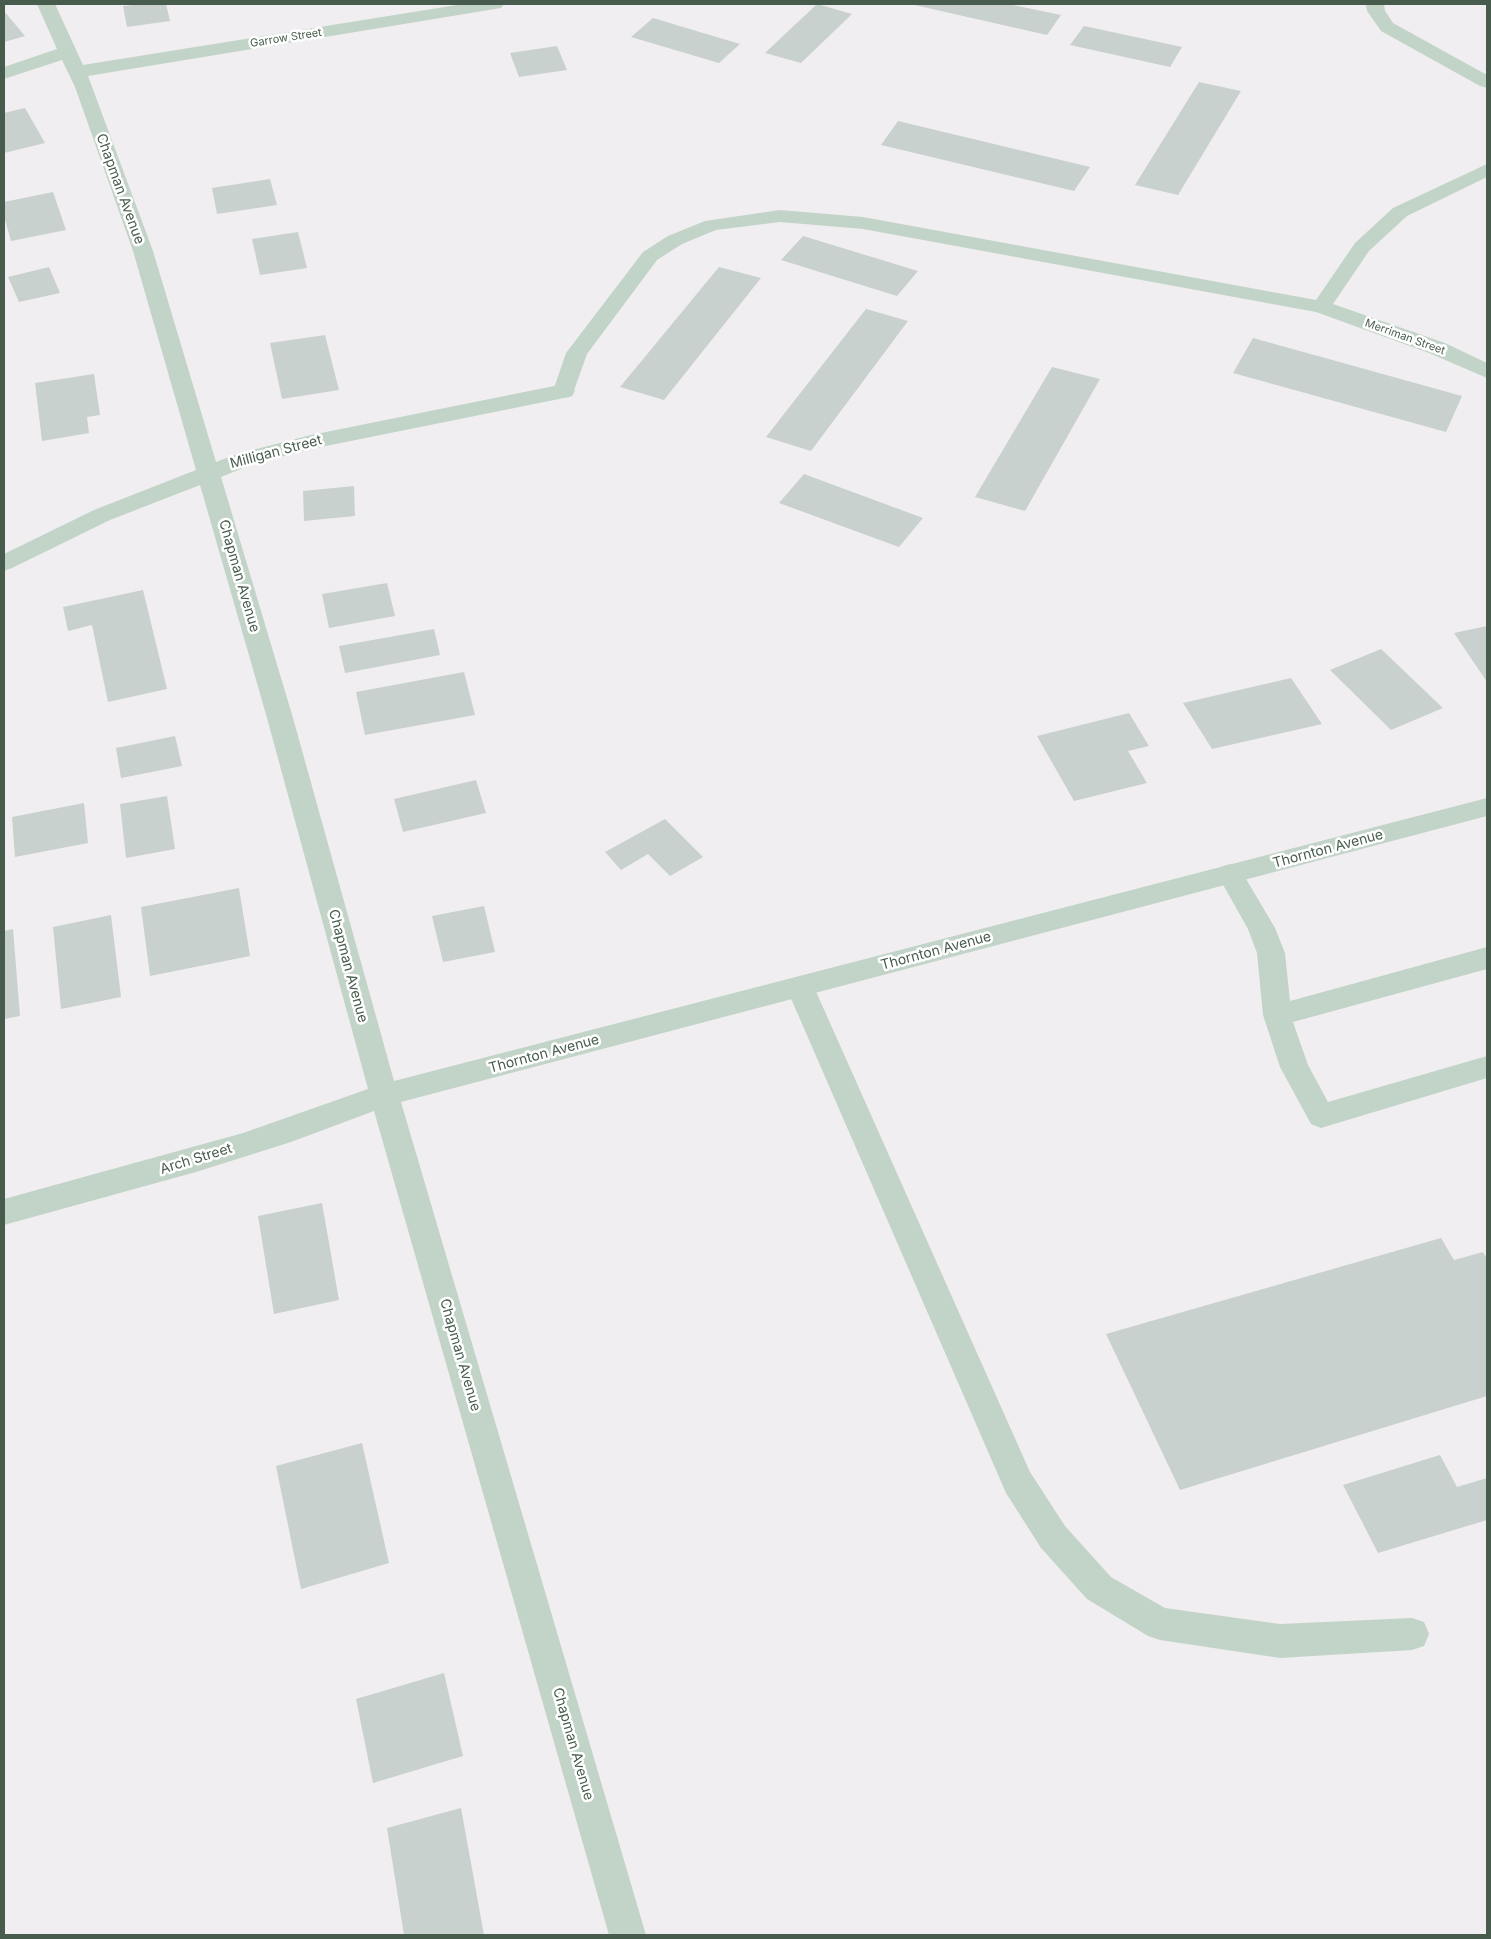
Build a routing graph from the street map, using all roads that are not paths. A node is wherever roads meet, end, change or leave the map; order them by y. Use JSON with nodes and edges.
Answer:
{"nodes":[{"id":1,"x":46,"y":4,"type":"edge"},
{"id":2,"x":495,"y":4,"type":"edge"},
{"id":3,"x":1375,"y":4,"type":"edge"},
{"id":4,"x":72,"y":62,"type":"junction"},
{"id":5,"x":4,"y":73,"type":"edge"},
{"id":6,"x":1487,"y":82,"type":"edge"},
{"id":7,"x":1487,"y":170,"type":"edge"},
{"id":8,"x":1320,"y":307,"type":"junction"},
{"id":9,"x":1487,"y":371,"type":"edge"},
{"id":10,"x":564,"y":391,"type":"joint"},
{"id":11,"x":208,"y":472,"type":"junction"},
{"id":12,"x":4,"y":563,"type":"edge"},
{"id":13,"x":1487,"y":807,"type":"edge"},
{"id":14,"x":1230,"y":874,"type":"junction"},
{"id":15,"x":1487,"y":958,"type":"edge"},
{"id":16,"x":800,"y":987,"type":"junction"},
{"id":17,"x":1277,"y":1015,"type":"junction"},
{"id":18,"x":1487,"y":1068,"type":"edge"},
{"id":19,"x":384,"y":1095,"type":"junction"},
{"id":20,"x":4,"y":1212,"type":"edge"},
{"id":21,"x":1412,"y":1634,"type":"dead end"},
{"id":22,"x":628,"y":1935,"type":"edge"}],
"edges":[{"from":1,"to":4,"type":"street","name":"Chapman Avenue"},
{"from":2,"to":4,"type":"street","name":"Garrow Street"},
{"from":3,"to":6,"type":"street"},
{"from":4,"to":5,"type":"street","name":"Garrow Street"},
{"from":4,"to":11,"type":"street","name":"Chapman Avenue"},
{"from":7,"to":8,"type":"street"},
{"from":8,"to":9,"type":"street","name":"Merriman Street"},
{"from":8,"to":10,"type":"street","name":"Merriman Street"},
{"from":10,"to":11,"type":"street","name":"Milligan Street"},
{"from":11,"to":12,"type":"street","name":"Milligan Street"},
{"from":11,"to":19,"type":"street","name":"Chapman Avenue"},
{"from":13,"to":14,"type":"street","name":"Thornton Avenue"},
{"from":14,"to":16,"type":"street","name":"Thornton Avenue"},
{"from":14,"to":17,"type":"street"},
{"from":15,"to":17,"type":"street"},
{"from":16,"to":19,"type":"street","name":"Thornton Avenue"},
{"from":16,"to":21,"type":"street"},
{"from":17,"to":18,"type":"street"},
{"from":19,"to":20,"type":"street","name":"Arch Street"},
{"from":19,"to":22,"type":"street","name":"Chapman Avenue"}]}
